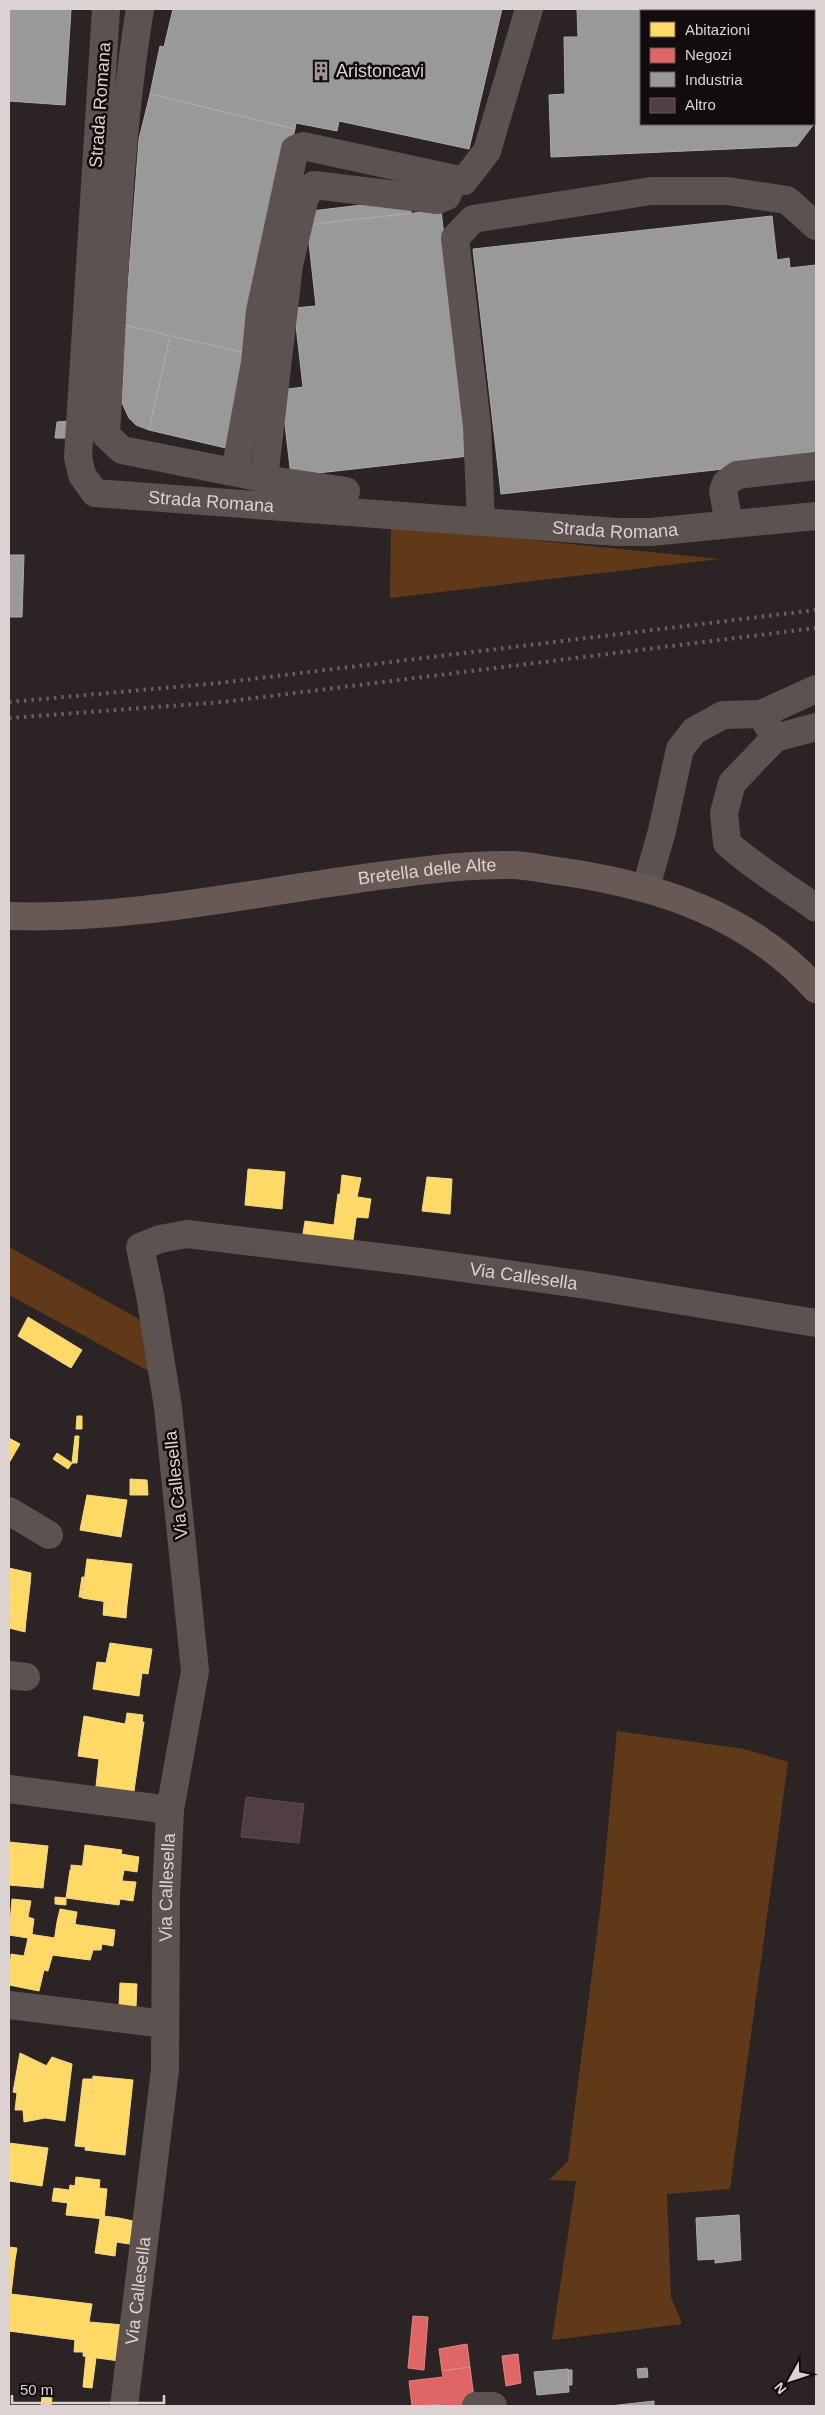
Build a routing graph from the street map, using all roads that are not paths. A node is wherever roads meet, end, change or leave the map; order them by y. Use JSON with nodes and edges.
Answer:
{"nodes":[{"id":1,"x":106,"y":9,"type":"edge"},
{"id":2,"x":140,"y":9,"type":"edge"},
{"id":3,"x":529,"y":9,"type":"edge"},
{"id":4,"x":458,"y":180,"type":"junction"},
{"id":5,"x":473,"y":219,"type":"junction"},
{"id":6,"x":816,"y":226,"type":"edge"},
{"id":7,"x":816,"y":466,"type":"edge"},
{"id":8,"x":235,"y":472,"type":"junction"},
{"id":9,"x":264,"y":478,"type":"junction"},
{"id":10,"x":346,"y":491,"type":"dead end"},
{"id":11,"x":816,"y":516,"type":"edge"},
{"id":12,"x":481,"y":522,"type":"junction"},
{"id":13,"x":729,"y":524,"type":"junction"},
{"id":14,"x":816,"y":689,"type":"edge"},
{"id":15,"x":761,"y":714,"type":"junction"},
{"id":16,"x":816,"y":727,"type":"edge"},
{"id":17,"x":775,"y":738,"type":"junction"},
{"id":18,"x":646,"y":887,"type":"junction"},
{"id":19,"x":816,"y":908,"type":"edge"},
{"id":20,"x":9,"y":916,"type":"edge"},
{"id":21,"x":816,"y":989,"type":"edge"},
{"id":22,"x":816,"y":1323,"type":"edge"},
{"id":23,"x":9,"y":1512,"type":"edge"},
{"id":24,"x":49,"y":1534,"type":"dead end"},
{"id":25,"x":9,"y":1789,"type":"edge"},
{"id":26,"x":170,"y":1810,"type":"junction"},
{"id":27,"x":9,"y":2005,"type":"edge"},
{"id":28,"x":164,"y":2024,"type":"junction"},
{"id":29,"x":124,"y":2406,"type":"edge"},
{"id":30,"x":476,"y":2406,"type":"edge"},
{"id":31,"x":493,"y":2406,"type":"edge"}],
"edges":[{"from":1,"to":12,"type":"street","name":"Strada Romana"},
{"from":2,"to":8,"type":"street"},
{"from":3,"to":4,"type":"street"},
{"from":4,"to":5,"type":"street"},
{"from":4,"to":8,"type":"street"},
{"from":4,"to":9,"type":"street"},
{"from":5,"to":6,"type":"street"},
{"from":5,"to":12,"type":"street"},
{"from":7,"to":13,"type":"street"},
{"from":8,"to":9,"type":"street"},
{"from":9,"to":10,"type":"street"},
{"from":11,"to":13,"type":"street","name":"Strada Romana"},
{"from":12,"to":13,"type":"street","name":"Strada Romana"},
{"from":14,"to":15,"type":"street"},
{"from":15,"to":17,"type":"street"},
{"from":15,"to":18,"type":"street"},
{"from":16,"to":17,"type":"street"},
{"from":17,"to":19,"type":"street"},
{"from":18,"to":20,"type":"main road","name":"Bretella delle Alte"},
{"from":18,"to":21,"type":"main road","name":"Bretella delle Alte"},
{"from":22,"to":26,"type":"street","name":"Via Callesella"},
{"from":23,"to":24,"type":"street"},
{"from":25,"to":26,"type":"street"},
{"from":26,"to":28,"type":"street","name":"Via Callesella"},
{"from":27,"to":28,"type":"street"},
{"from":28,"to":29,"type":"street","name":"Via Callesella"},
{"from":30,"to":31,"type":"street"}]}
